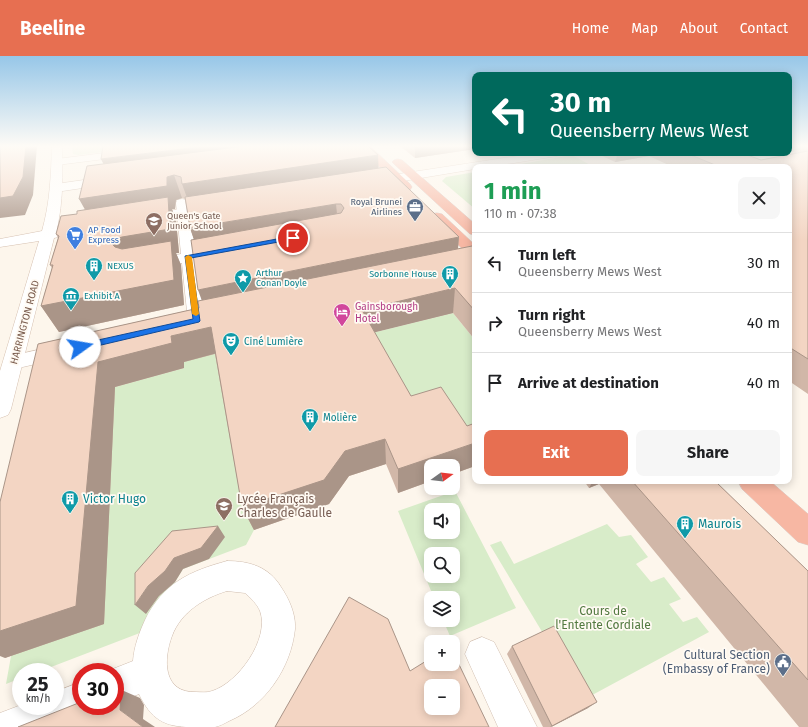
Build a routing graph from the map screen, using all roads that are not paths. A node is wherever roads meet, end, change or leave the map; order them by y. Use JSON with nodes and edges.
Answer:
{"nodes":[{"id":1,"x":56,"y":177,"type":"edge"},
{"id":2,"x":379,"y":177,"type":"edge"},
{"id":3,"x":404,"y":177,"type":"edge"},
{"id":4,"x":406,"y":177,"type":"edge"},
{"id":5,"x":121,"y":179,"type":"edge"},
{"id":6,"x":360,"y":180,"type":"edge"},
{"id":7,"x":56,"y":188,"type":"junction"},
{"id":8,"x":418,"y":199,"type":"edge"},
{"id":9,"x":225,"y":201,"type":"edge"},
{"id":10,"x":182,"y":207,"type":"junction"},
{"id":11,"x":137,"y":210,"type":"edge"},
{"id":12,"x":429,"y":210,"type":"edge"},
{"id":13,"x":129,"y":221,"type":"edge"},
{"id":14,"x":95,"y":222,"type":"edge"},
{"id":15,"x":472,"y":229,"type":"edge"},
{"id":16,"x":49,"y":230,"type":"junction"},
{"id":17,"x":0,"y":232,"type":"edge"},
{"id":18,"x":0,"y":243,"type":"edge"},
{"id":19,"x":233,"y":249,"type":"edge"},
{"id":20,"x":188,"y":257,"type":"junction"},
{"id":21,"x":471,"y":259,"type":"edge"},
{"id":22,"x":134,"y":267,"type":"edge"},
{"id":23,"x":197,"y":321,"type":"edge"},
{"id":24,"x":82,"y":347,"type":"edge"},
{"id":25,"x":14,"y":362,"type":"junction"},
{"id":26,"x":0,"y":409,"type":"edge"},
{"id":27,"x":754,"y":484,"type":"edge"},
{"id":28,"x":808,"y":532,"type":"edge"},
{"id":29,"x":482,"y":654,"type":"dead end"},
{"id":30,"x":150,"y":672,"type":"junction"},
{"id":31,"x":124,"y":682,"type":"edge"},
{"id":32,"x":72,"y":704,"type":"edge"},
{"id":33,"x":12,"y":727,"type":"edge"},
{"id":34,"x":518,"y":727,"type":"edge"}],
"edges":[{"from":1,"to":7,"type":"street","name":"HARRINGTON ROAD"},
{"from":2,"to":6,"type":"street"},
{"from":3,"to":8,"type":"highway"},
{"from":4,"to":15,"type":"highway"},
{"from":5,"to":7,"type":"street"},
{"from":7,"to":16,"type":"street","name":"HARRINGTON ROAD"},
{"from":9,"to":10,"type":"street"},
{"from":10,"to":11,"type":"street"},
{"from":10,"to":13,"type":"street"},
{"from":10,"to":20,"type":"street"},
{"from":12,"to":21,"type":"highway"},
{"from":14,"to":16,"type":"street"},
{"from":16,"to":17,"type":"street"},
{"from":16,"to":18,"type":"street"},
{"from":16,"to":25,"type":"street","name":"HARRINGTON ROAD"},
{"from":19,"to":20,"type":"street"},
{"from":20,"to":22,"type":"street"},
{"from":20,"to":23,"type":"street"},
{"from":24,"to":25,"type":"street"},
{"from":25,"to":26,"type":"street","name":"HARRINGTON ROAD"},
{"from":27,"to":28,"type":"highway"},
{"from":29,"to":34,"type":"street"},
{"from":30,"to":30,"type":"street"},
{"from":30,"to":31,"type":"street"},
{"from":32,"to":33,"type":"street"}]}
